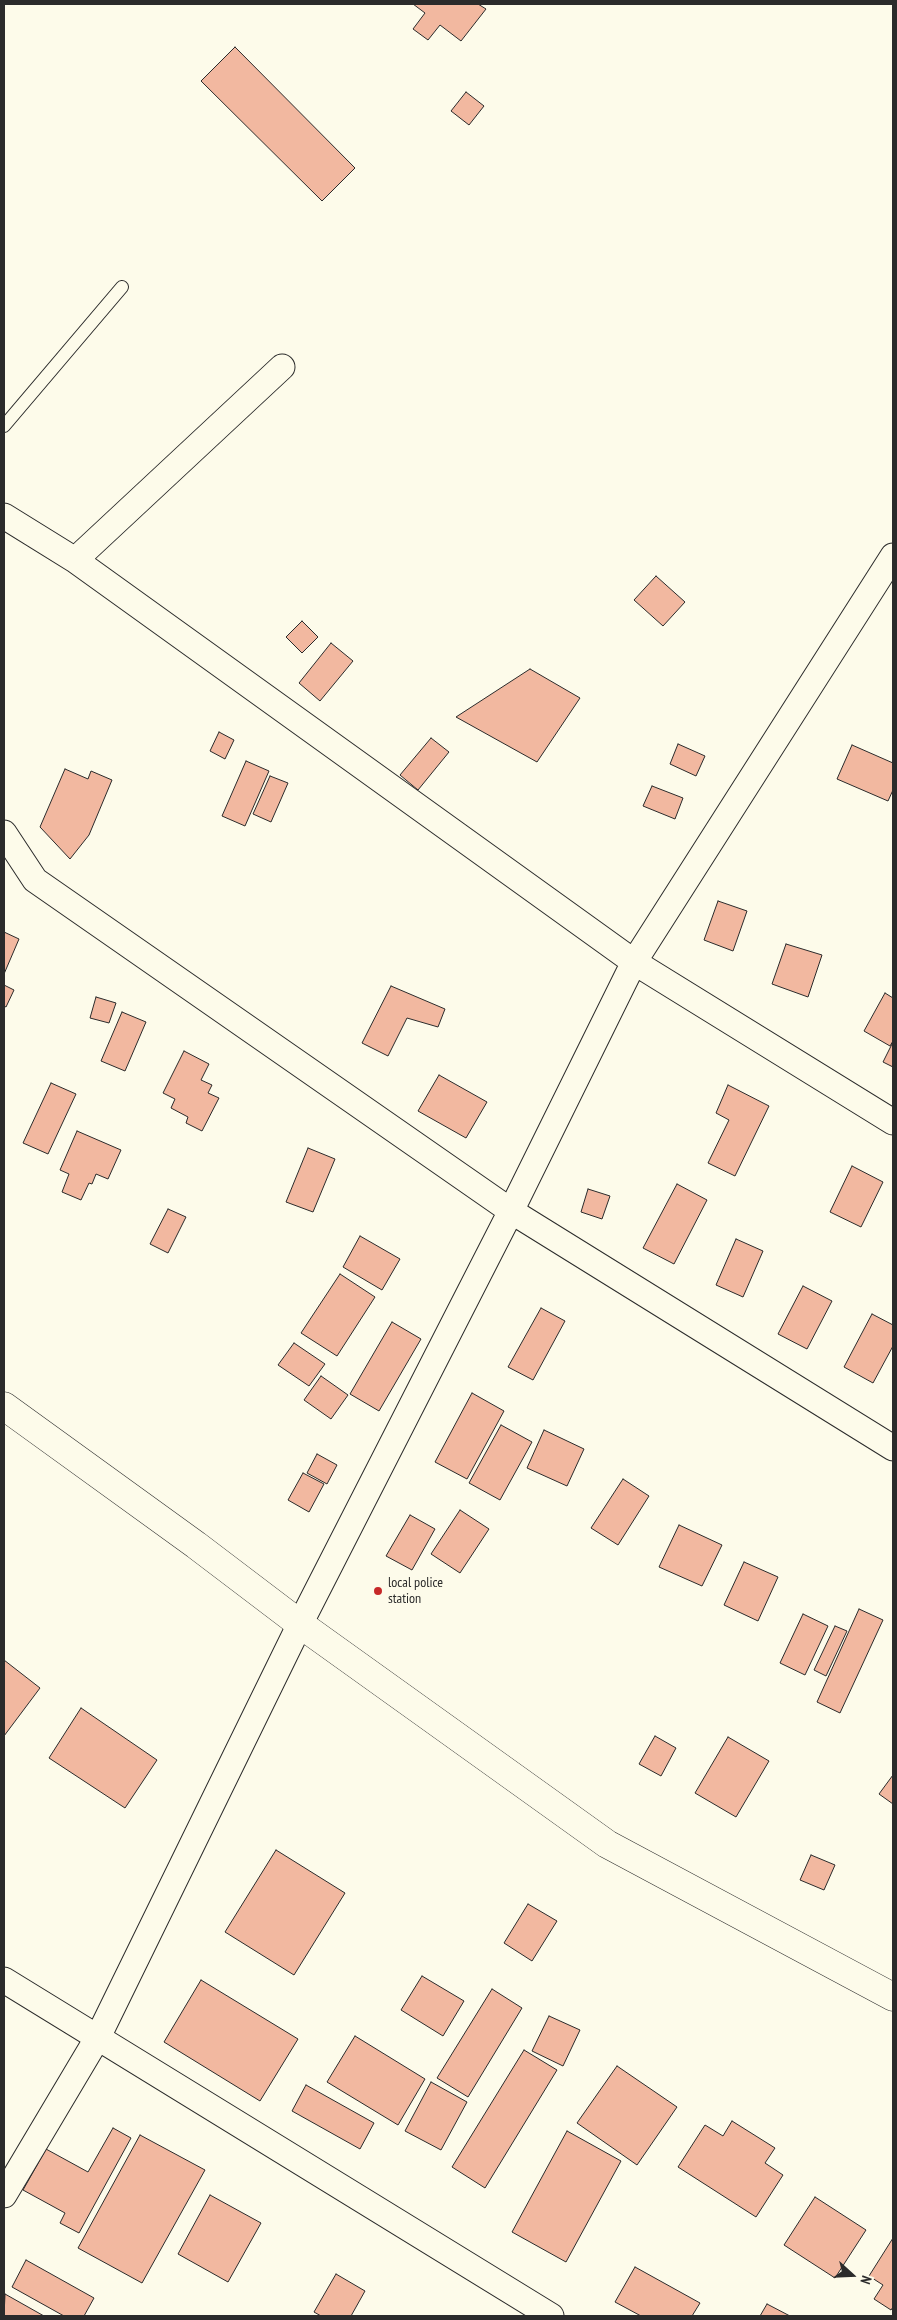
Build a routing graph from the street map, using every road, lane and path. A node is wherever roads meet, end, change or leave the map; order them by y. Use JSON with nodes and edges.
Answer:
{"nodes":[{"id":1,"x":122,"y":287,"type":"dead end"},
{"id":2,"x":282,"y":368,"type":"dead end"},
{"id":3,"x":4,"y":426,"type":"edge"},
{"id":4,"x":4,"y":516,"type":"edge"},
{"id":5,"x":893,"y":556,"type":"edge"},
{"id":6,"x":75,"y":560,"type":"junction"},
{"id":7,"x":4,"y":833,"type":"edge"},
{"id":8,"x":634,"y":962,"type":"junction"},
{"id":9,"x":893,"y":1122,"type":"edge"},
{"id":10,"x":511,"y":1212,"type":"junction"},
{"id":11,"x":4,"y":1406,"type":"edge"},
{"id":12,"x":893,"y":1448,"type":"edge"},
{"id":13,"x":300,"y":1624,"type":"junction"},
{"id":14,"x":4,"y":1980,"type":"edge"},
{"id":15,"x":893,"y":1997,"type":"edge"},
{"id":16,"x":98,"y":2037,"type":"junction"},
{"id":17,"x":4,"y":2195,"type":"edge"},
{"id":18,"x":551,"y":2316,"type":"edge"}],
"edges":[{"from":1,"to":3,"type":"lane"},
{"from":2,"to":6,"type":"street"},
{"from":4,"to":6,"type":"street"},
{"from":5,"to":8,"type":"street"},
{"from":6,"to":8,"type":"street"},
{"from":7,"to":10,"type":"street"},
{"from":8,"to":9,"type":"street"},
{"from":8,"to":10,"type":"street"},
{"from":10,"to":12,"type":"street"},
{"from":10,"to":13,"type":"street"},
{"from":11,"to":13,"type":"main road"},
{"from":13,"to":15,"type":"main road"},
{"from":13,"to":16,"type":"street"},
{"from":14,"to":16,"type":"street"},
{"from":16,"to":17,"type":"street"},
{"from":16,"to":18,"type":"street"}]}
